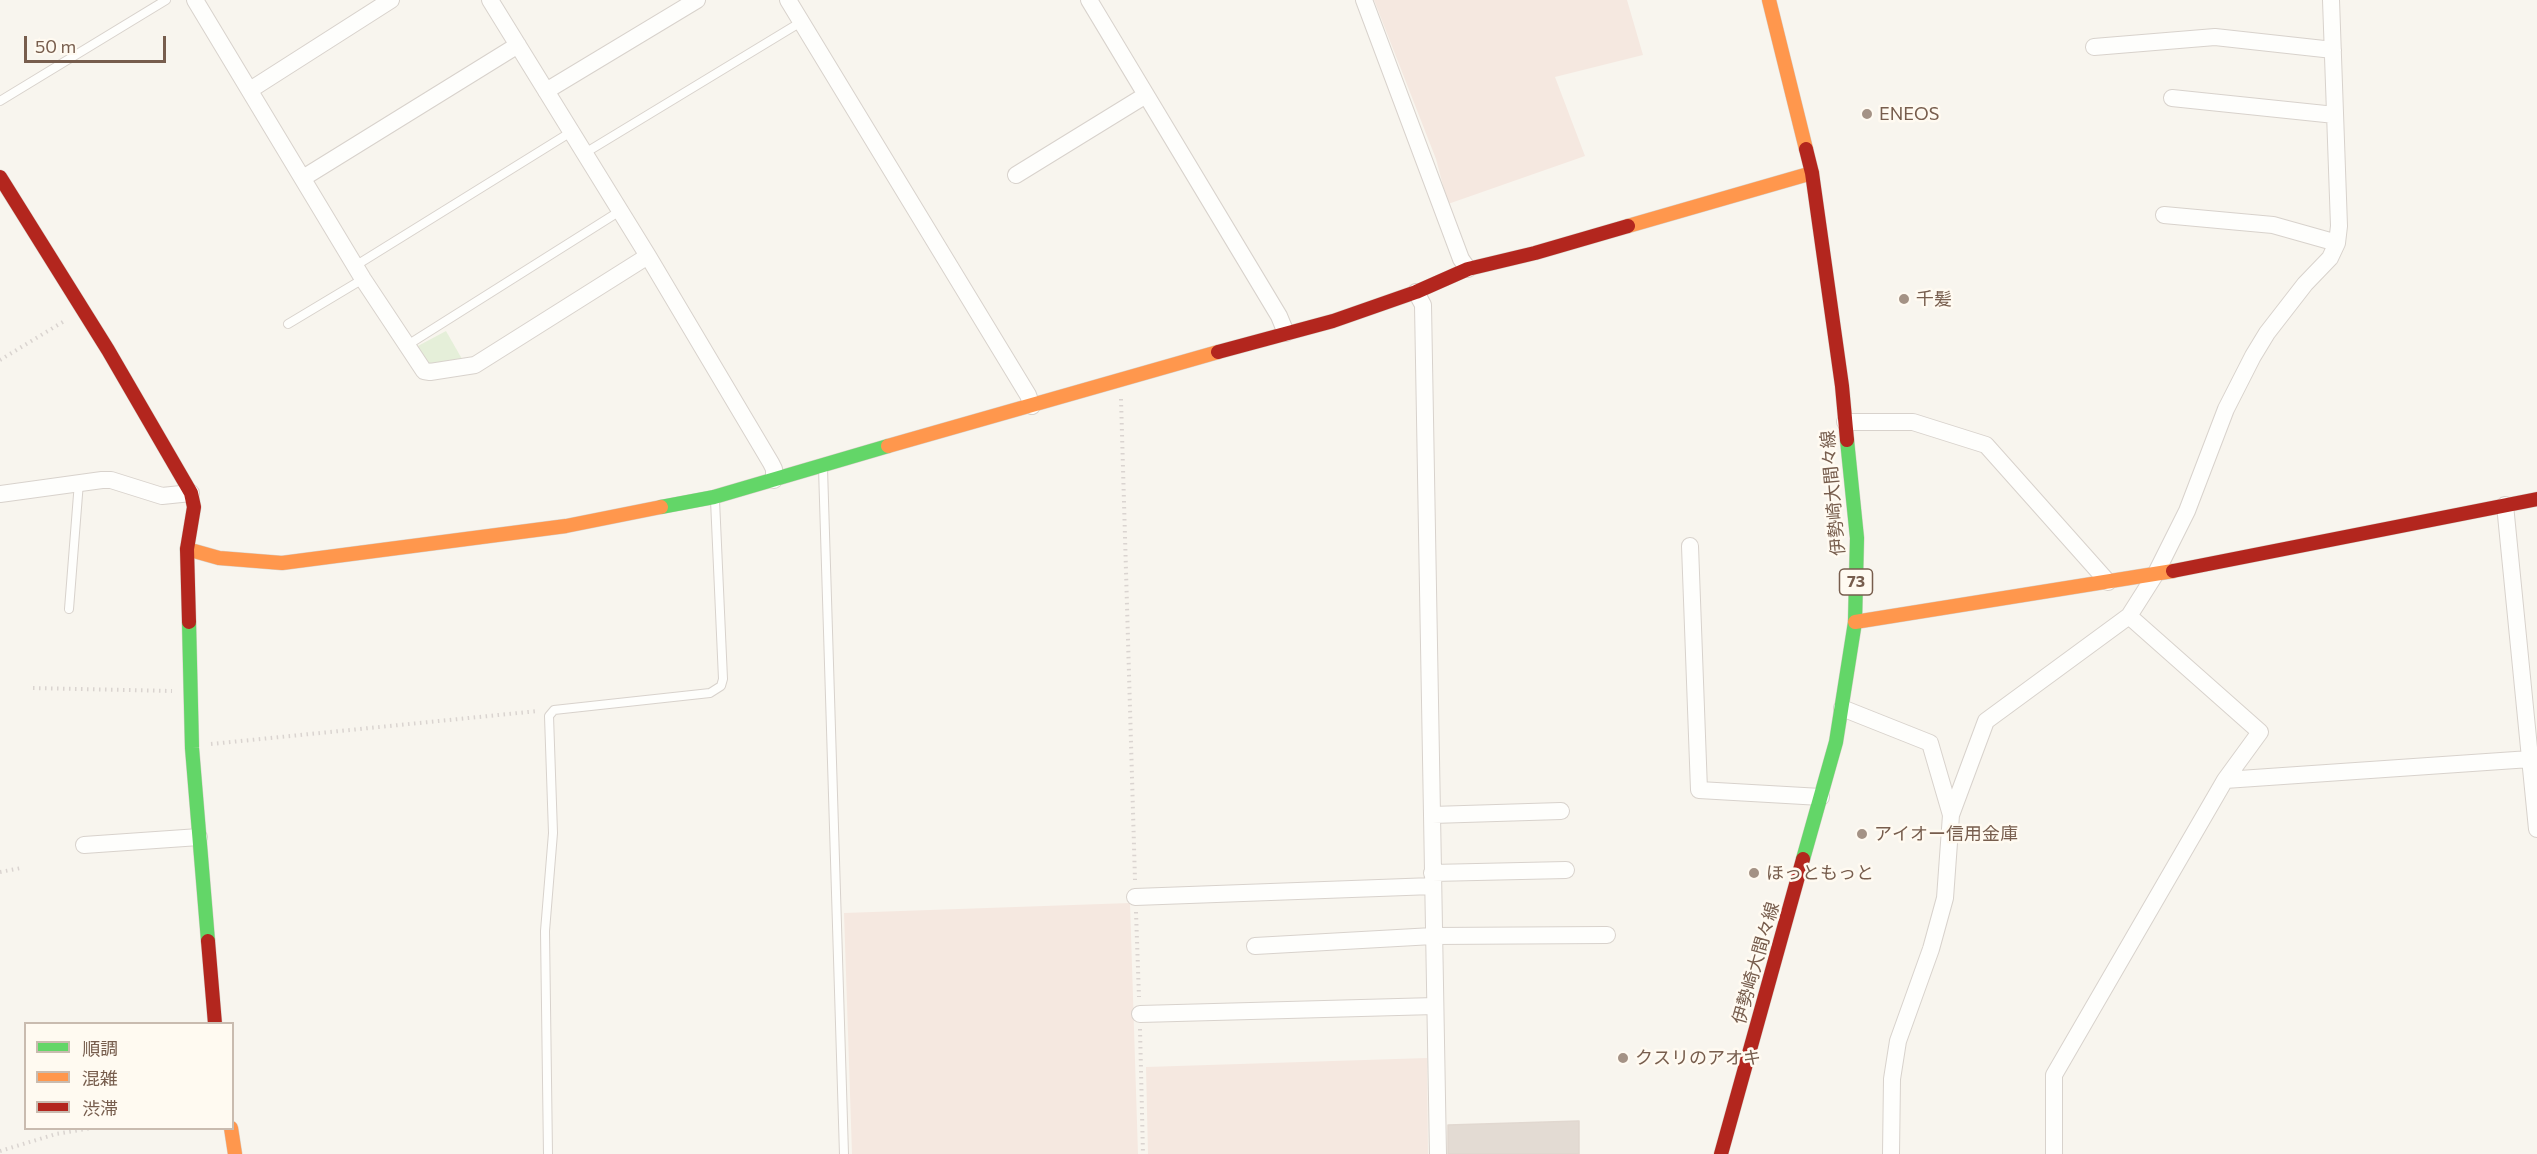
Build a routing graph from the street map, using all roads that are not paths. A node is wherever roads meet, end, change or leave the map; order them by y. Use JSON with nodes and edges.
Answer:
{"nodes":[{"id":1,"x":166,"y":0,"type":"edge"},
{"id":2,"x":195,"y":0,"type":"edge"},
{"id":3,"x":391,"y":0,"type":"edge"},
{"id":4,"x":490,"y":0,"type":"edge"},
{"id":5,"x":697,"y":0,"type":"edge"},
{"id":6,"x":788,"y":0,"type":"edge"},
{"id":7,"x":1089,"y":0,"type":"edge"},
{"id":8,"x":1364,"y":0,"type":"edge"},
{"id":9,"x":1769,"y":0,"type":"edge"},
{"id":10,"x":2331,"y":0,"type":"edge"},
{"id":11,"x":801,"y":22,"type":"junction"},
{"id":12,"x":518,"y":45,"type":"junction"},
{"id":13,"x":2094,"y":47,"type":"dead end"},
{"id":14,"x":2333,"y":50,"type":"junction"},
{"id":15,"x":250,"y":90,"type":"junction"},
{"id":16,"x":546,"y":91,"type":"junction"},
{"id":17,"x":1146,"y":95,"type":"junction"},
{"id":18,"x":2172,"y":98,"type":"dead end"},
{"id":19,"x":0,"y":100,"type":"edge"},
{"id":20,"x":2335,"y":115,"type":"junction"},
{"id":21,"x":571,"y":132,"type":"junction"},
{"id":22,"x":585,"y":153,"type":"junction"},
{"id":23,"x":1812,"y":173,"type":"junction"},
{"id":24,"x":1016,"y":175,"type":"dead end"},
{"id":25,"x":0,"y":177,"type":"edge"},
{"id":26,"x":303,"y":178,"type":"junction"},
{"id":27,"x":620,"y":211,"type":"junction"},
{"id":28,"x":2164,"y":215,"type":"dead end"},
{"id":29,"x":2337,"y":243,"type":"junction"},
{"id":30,"x":648,"y":256,"type":"junction"},
{"id":31,"x":1468,"y":269,"type":"junction"},
{"id":32,"x":359,"y":272,"type":"junction"},
{"id":33,"x":1416,"y":292,"type":"junction"},
{"id":34,"x":288,"y":324,"type":"dead end"},
{"id":35,"x":1286,"y":333,"type":"junction"},
{"id":36,"x":406,"y":346,"type":"junction"},
{"id":37,"x":1032,"y":406,"type":"junction"},
{"id":38,"x":1845,"y":422,"type":"junction"},
{"id":39,"x":823,"y":466,"type":"junction"},
{"id":40,"x":774,"y":480,"type":"junction"},
{"id":41,"x":79,"y":481,"type":"junction"},
{"id":42,"x":191,"y":493,"type":"junction"},
{"id":43,"x":0,"y":494,"type":"edge"},
{"id":44,"x":714,"y":497,"type":"junction"},
{"id":45,"x":2537,"y":499,"type":"edge"},
{"id":46,"x":2505,"y":505,"type":"junction"},
{"id":47,"x":1690,"y":546,"type":"dead end"},
{"id":48,"x":188,"y":549,"type":"junction"},
{"id":49,"x":2155,"y":575,"type":"junction"},
{"id":50,"x":2108,"y":582,"type":"junction"},
{"id":51,"x":69,"y":609,"type":"dead end"},
{"id":52,"x":2129,"y":616,"type":"junction"},
{"id":53,"x":1855,"y":622,"type":"junction"},
{"id":54,"x":2530,"y":694,"type":"edge"},
{"id":55,"x":1842,"y":708,"type":"junction"},
{"id":56,"x":2530,"y":759,"type":"junction"},
{"id":57,"x":2224,"y":780,"type":"junction"},
{"id":58,"x":1821,"y":797,"type":"junction"},
{"id":59,"x":1561,"y":811,"type":"dead end"},
{"id":60,"x":2536,"y":812,"type":"edge"},
{"id":61,"x":1431,"y":815,"type":"junction"},
{"id":62,"x":1952,"y":815,"type":"junction"},
{"id":63,"x":2537,"y":829,"type":"edge"},
{"id":64,"x":199,"y":837,"type":"junction"},
{"id":65,"x":84,"y":846,"type":"dead end"},
{"id":66,"x":1566,"y":870,"type":"dead end"},
{"id":67,"x":1433,"y":880,"type":"junction"},
{"id":68,"x":1135,"y":897,"type":"road end"},
{"id":69,"x":1607,"y":935,"type":"dead end"},
{"id":70,"x":1433,"y":936,"type":"junction"},
{"id":71,"x":1255,"y":946,"type":"dead end"},
{"id":72,"x":1435,"y":1006,"type":"junction"},
{"id":73,"x":1140,"y":1014,"type":"road end"},
{"id":74,"x":216,"y":1022,"type":"edge"},
{"id":75,"x":231,"y":1130,"type":"edge"},
{"id":76,"x":235,"y":1154,"type":"edge"},
{"id":77,"x":548,"y":1154,"type":"edge"},
{"id":78,"x":844,"y":1154,"type":"edge"},
{"id":79,"x":1438,"y":1154,"type":"edge"},
{"id":80,"x":1721,"y":1154,"type":"edge"},
{"id":81,"x":1891,"y":1154,"type":"edge"},
{"id":82,"x":2054,"y":1154,"type":"edge"}],
"edges":[{"from":1,"to":19,"type":"lane"},
{"from":2,"to":15,"type":"street"},
{"from":3,"to":15,"type":"street"},
{"from":4,"to":12,"type":"street"},
{"from":5,"to":16,"type":"street"},
{"from":6,"to":11,"type":"street"},
{"from":7,"to":17,"type":"street"},
{"from":8,"to":31,"type":"street"},
{"from":9,"to":23,"type":"street","name":"伊勢崎大間々線","number":"73"},
{"from":10,"to":14,"type":"street"},
{"from":11,"to":22,"type":"lane"},
{"from":11,"to":37,"type":"street"},
{"from":12,"to":16,"type":"street"},
{"from":12,"to":26,"type":"street"},
{"from":13,"to":14,"type":"street"},
{"from":14,"to":20,"type":"street"},
{"from":15,"to":26,"type":"street"},
{"from":16,"to":21,"type":"street"},
{"from":17,"to":24,"type":"street"},
{"from":17,"to":35,"type":"street"},
{"from":18,"to":20,"type":"street"},
{"from":20,"to":29,"type":"street"},
{"from":21,"to":22,"type":"street"},
{"from":21,"to":32,"type":"lane"},
{"from":22,"to":27,"type":"street"},
{"from":23,"to":31,"type":"street"},
{"from":23,"to":38,"type":"street","name":"伊勢崎大間々線","number":"73"},
{"from":25,"to":42,"type":"street"},
{"from":26,"to":32,"type":"street"},
{"from":27,"to":30,"type":"street"},
{"from":27,"to":36,"type":"lane"},
{"from":28,"to":29,"type":"street"},
{"from":29,"to":49,"type":"street"},
{"from":30,"to":36,"type":"street"},
{"from":30,"to":40,"type":"street"},
{"from":31,"to":33,"type":"street"},
{"from":32,"to":34,"type":"lane"},
{"from":32,"to":36,"type":"street"},
{"from":33,"to":35,"type":"street"},
{"from":33,"to":61,"type":"street"},
{"from":35,"to":37,"type":"street"},
{"from":37,"to":39,"type":"street"},
{"from":38,"to":50,"type":"street"},
{"from":38,"to":53,"type":"street","name":"伊勢崎大間々線","number":"73"},
{"from":39,"to":40,"type":"street"},
{"from":39,"to":78,"type":"lane"},
{"from":40,"to":44,"type":"street"},
{"from":41,"to":42,"type":"street"},
{"from":41,"to":43,"type":"street"},
{"from":41,"to":51,"type":"lane"},
{"from":42,"to":48,"type":"street"},
{"from":44,"to":48,"type":"street"},
{"from":44,"to":77,"type":"lane"},
{"from":45,"to":46,"type":"street"},
{"from":46,"to":49,"type":"street"},
{"from":46,"to":54,"type":"street"},
{"from":47,"to":58,"type":"street"},
{"from":48,"to":64,"type":"street"},
{"from":49,"to":50,"type":"street"},
{"from":49,"to":52,"type":"street"},
{"from":50,"to":53,"type":"street"},
{"from":52,"to":57,"type":"street"},
{"from":52,"to":62,"type":"street"},
{"from":53,"to":55,"type":"street","name":"伊勢崎大間々線","number":"73"},
{"from":54,"to":56,"type":"street"},
{"from":55,"to":58,"type":"street","name":"伊勢崎大間々線","number":"73"},
{"from":55,"to":62,"type":"street"},
{"from":56,"to":57,"type":"street"},
{"from":56,"to":60,"type":"street"},
{"from":57,"to":82,"type":"street"},
{"from":58,"to":80,"type":"street","name":"伊勢崎大間々線","number":"73"},
{"from":59,"to":61,"type":"street"},
{"from":60,"to":63,"type":"street"},
{"from":61,"to":67,"type":"street"},
{"from":62,"to":81,"type":"street"},
{"from":64,"to":65,"type":"street"},
{"from":64,"to":74,"type":"street"},
{"from":66,"to":67,"type":"street"},
{"from":67,"to":68,"type":"street"},
{"from":67,"to":70,"type":"street"},
{"from":69,"to":70,"type":"street"},
{"from":70,"to":71,"type":"street"},
{"from":70,"to":72,"type":"street"},
{"from":72,"to":73,"type":"street"},
{"from":72,"to":79,"type":"street"},
{"from":75,"to":76,"type":"street"}]}
